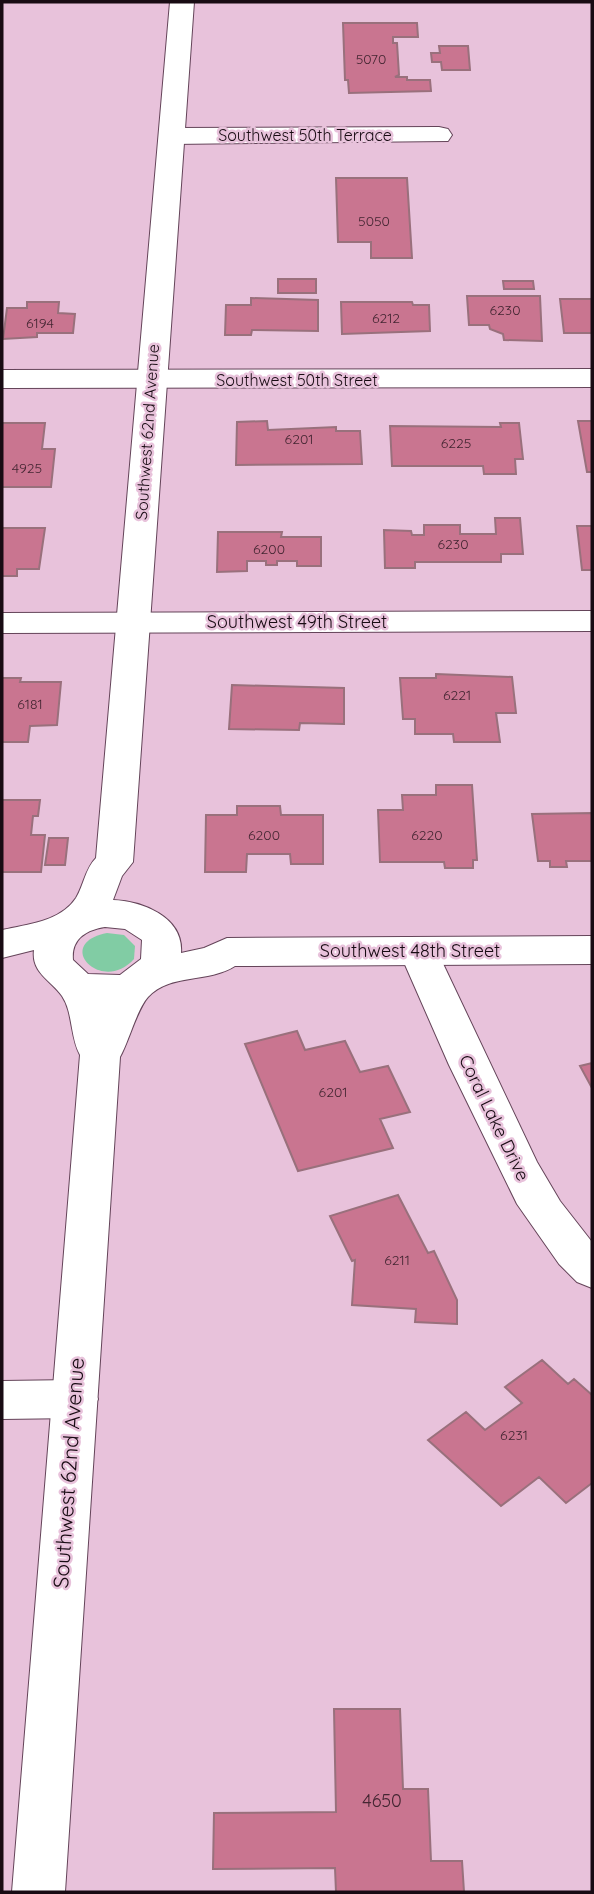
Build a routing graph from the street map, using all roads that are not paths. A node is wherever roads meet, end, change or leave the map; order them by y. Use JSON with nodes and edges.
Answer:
{"nodes":[{"id":1,"x":182,"y":2,"type":"edge"},
{"id":2,"x":439,"y":135,"type":"dead end"},
{"id":3,"x":172,"y":136,"type":"junction"},
{"id":4,"x":592,"y":378,"type":"edge"},
{"id":5,"x":2,"y":379,"type":"edge"},
{"id":6,"x":150,"y":380,"type":"junction"},
{"id":7,"x":592,"y":621,"type":"edge"},
{"id":8,"x":2,"y":623,"type":"edge"},
{"id":9,"x":133,"y":623,"type":"junction"},
{"id":10,"x":114,"y":862,"type":"junction"},
{"id":11,"x":73,"y":924,"type":"junction"},
{"id":12,"x":146,"y":925,"type":"junction"},
{"id":13,"x":2,"y":944,"type":"edge"},
{"id":14,"x":592,"y":950,"type":"edge"},
{"id":15,"x":227,"y":951,"type":"junction"},
{"id":16,"x":418,"y":951,"type":"junction"},
{"id":17,"x":2,"y":963,"type":"edge"},
{"id":18,"x":145,"y":978,"type":"junction"},
{"id":19,"x":68,"y":979,"type":"junction"},
{"id":20,"x":100,"y":1055,"type":"junction"},
{"id":21,"x":592,"y":1270,"type":"edge"},
{"id":22,"x":75,"y":1399,"type":"junction"},
{"id":23,"x":2,"y":1400,"type":"edge"},
{"id":24,"x":38,"y":1892,"type":"edge"}],
"edges":[{"from":1,"to":3,"type":"street","name":"Southwest 62nd Avenue"},
{"from":2,"to":3,"type":"street","name":"Southwest 50th Terrace"},
{"from":3,"to":6,"type":"street","name":"Southwest 62nd Avenue"},
{"from":4,"to":6,"type":"street","name":"Southwest 50th Street"},
{"from":5,"to":6,"type":"street","name":"Southwest 50th Street"},
{"from":6,"to":9,"type":"street","name":"Southwest 62nd Avenue"},
{"from":7,"to":9,"type":"street","name":"Southwest 49th Street"},
{"from":8,"to":9,"type":"street","name":"Southwest 49th Street"},
{"from":9,"to":10,"type":"street","name":"Southwest 62nd Avenue"},
{"from":10,"to":11,"type":"street","name":"Southwest 62nd Avenue"},
{"from":10,"to":12,"type":"street"},
{"from":11,"to":12,"type":"street"},
{"from":11,"to":13,"type":"street"},
{"from":11,"to":19,"type":"street"},
{"from":12,"to":15,"type":"street","name":"Southwest 48th Street"},
{"from":12,"to":18,"type":"street"},
{"from":14,"to":16,"type":"street","name":"Southwest 48th Street"},
{"from":15,"to":16,"type":"street","name":"Southwest 48th Street"},
{"from":15,"to":18,"type":"street","name":"Southwest 48th Street"},
{"from":16,"to":21,"type":"street","name":"Coral Lake Drive"},
{"from":17,"to":19,"type":"street"},
{"from":18,"to":19,"type":"street"},
{"from":18,"to":20,"type":"street","name":"Southwest 62nd Avenue"},
{"from":19,"to":20,"type":"street","name":"Southwest 62nd Avenue"},
{"from":20,"to":22,"type":"street","name":"Southwest 62nd Avenue"},
{"from":22,"to":23,"type":"street"},
{"from":22,"to":24,"type":"street","name":"Southwest 62nd Avenue"}]}
